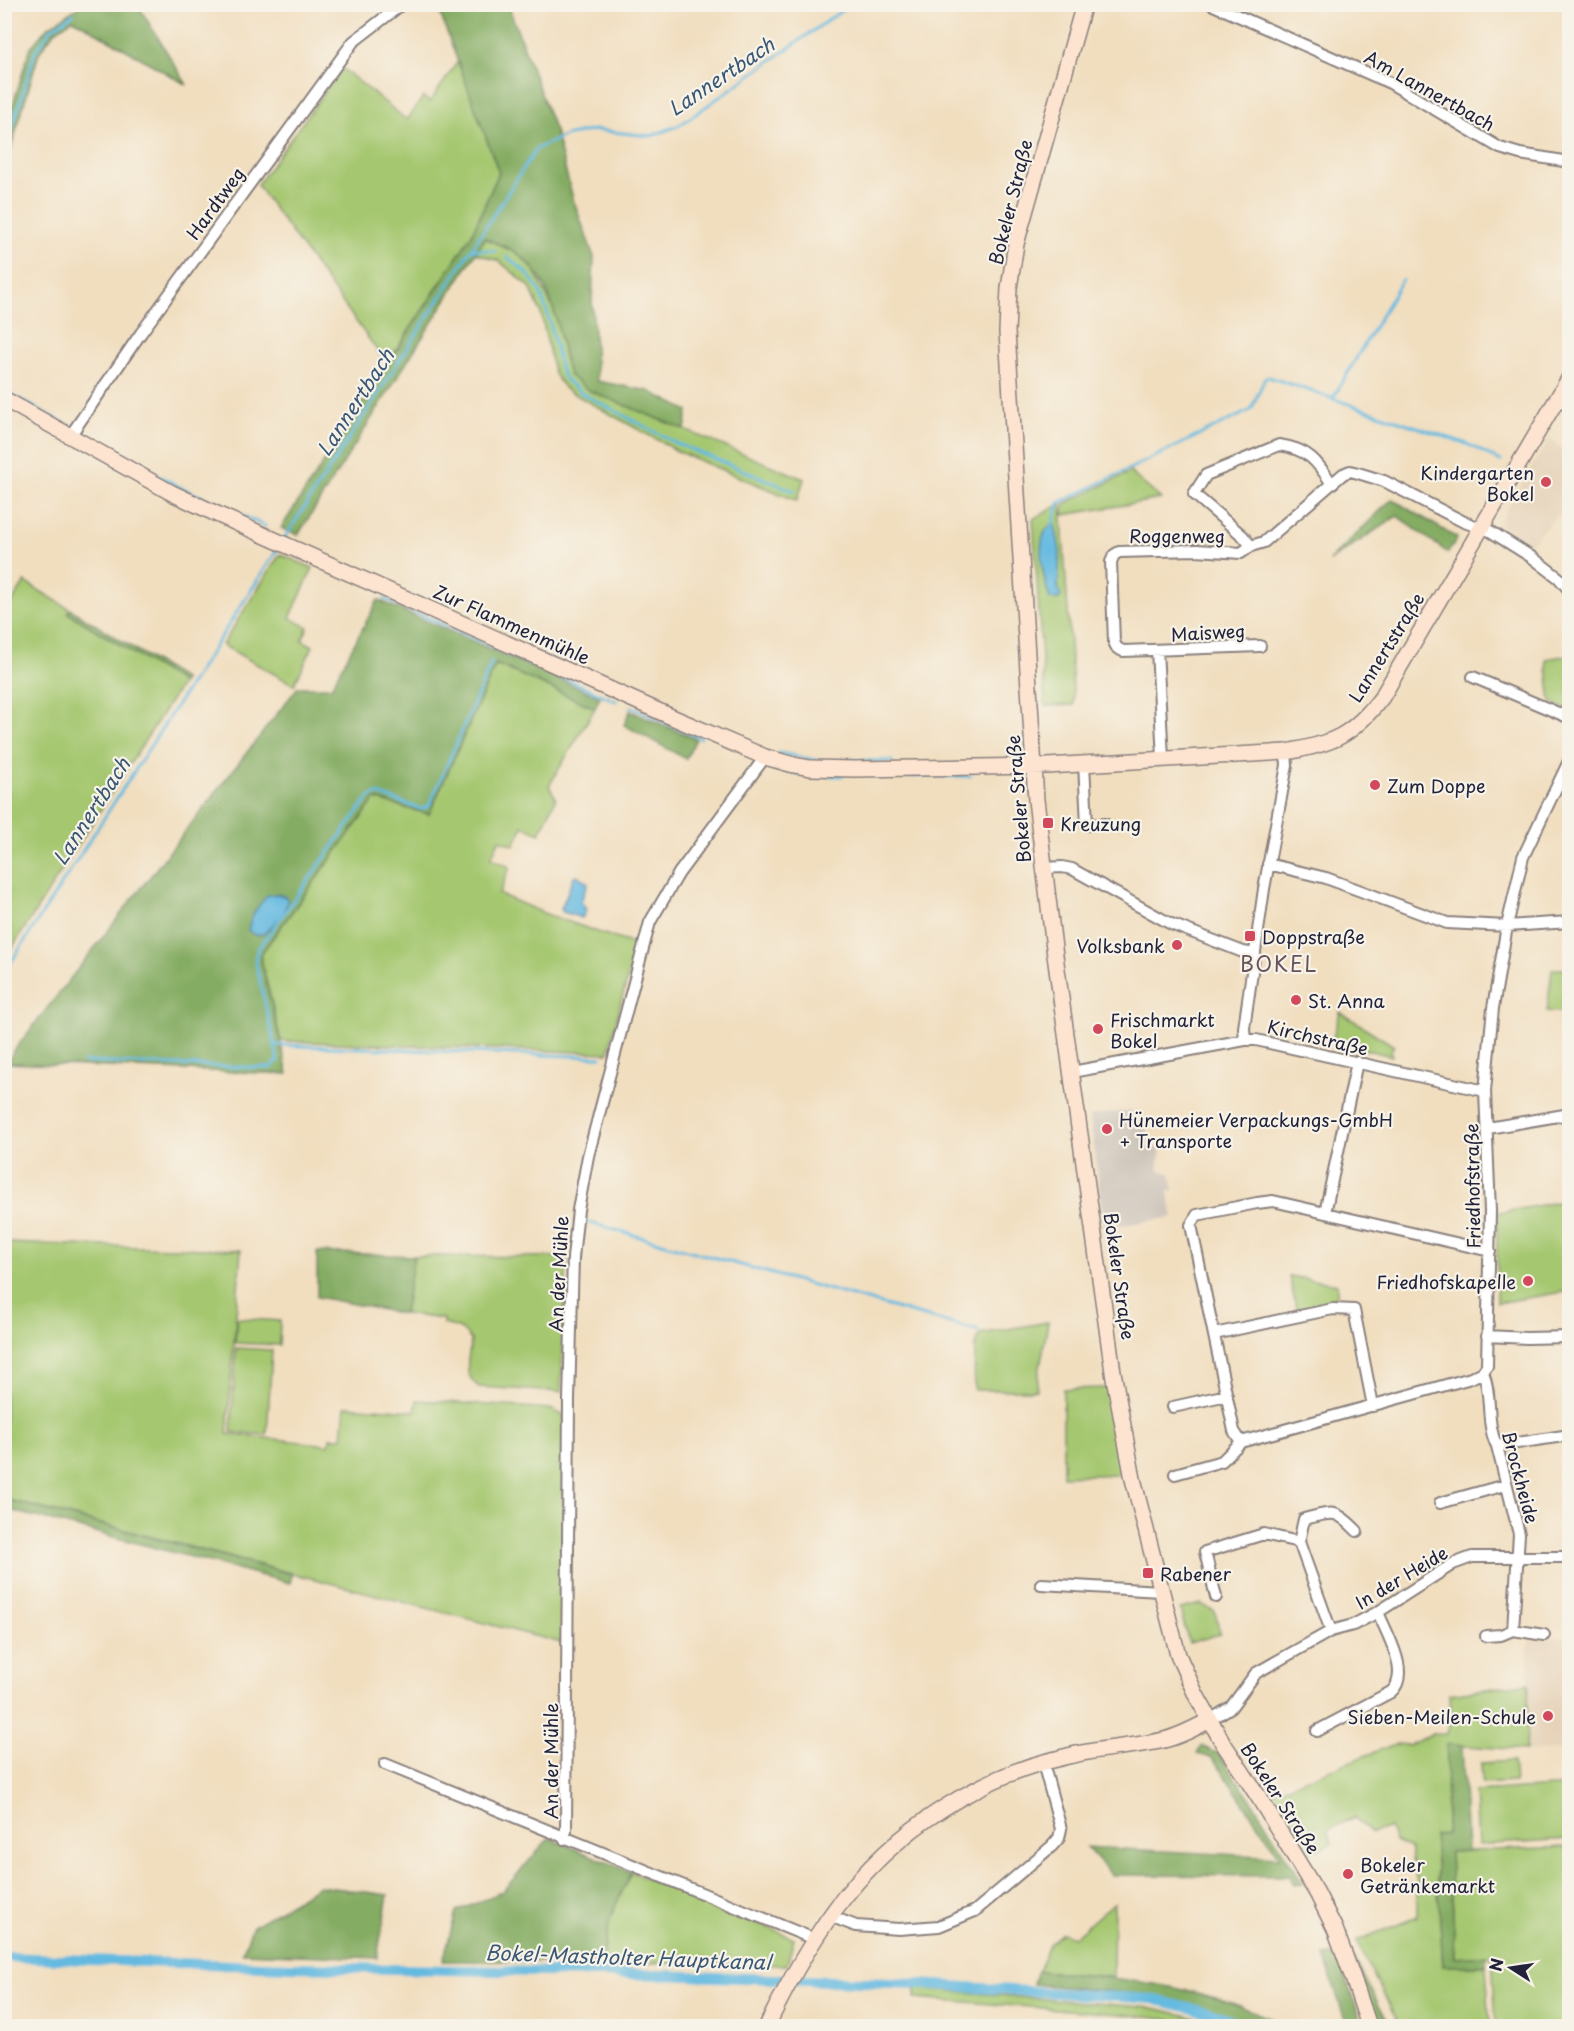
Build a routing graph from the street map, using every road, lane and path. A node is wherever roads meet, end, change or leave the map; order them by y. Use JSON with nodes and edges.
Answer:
{"nodes":[{"id":1,"x":402,"y":4,"type":"edge"},
{"id":2,"x":1084,"y":4,"type":"edge"},
{"id":3,"x":1211,"y":4,"type":"edge"},
{"id":4,"x":1569,"y":162,"type":"edge"},
{"id":5,"x":1569,"y":377,"type":"edge"},
{"id":6,"x":4,"y":399,"type":"edge"},
{"id":7,"x":1563,"y":402,"type":"edge"},
{"id":8,"x":70,"y":436,"type":"junction"},
{"id":9,"x":1332,"y":484,"type":"junction"},
{"id":10,"x":1479,"y":528,"type":"junction"},
{"id":11,"x":1251,"y":546,"type":"junction"},
{"id":12,"x":1569,"y":591,"type":"edge"},
{"id":13,"x":1260,"y":646,"type":"dead end"},
{"id":14,"x":1157,"y":650,"type":"junction"},
{"id":15,"x":1473,"y":677,"type":"dead end"},
{"id":16,"x":1569,"y":718,"type":"edge"},
{"id":17,"x":1286,"y":752,"type":"junction"},
{"id":18,"x":765,"y":757,"type":"junction"},
{"id":19,"x":1163,"y":758,"type":"junction"},
{"id":20,"x":1569,"y":759,"type":"edge"},
{"id":21,"x":1084,"y":763,"type":"junction"},
{"id":22,"x":1034,"y":766,"type":"junction"},
{"id":23,"x":1105,"y":824,"type":"dead end"},
{"id":24,"x":1268,"y":864,"type":"junction"},
{"id":25,"x":1044,"y":868,"type":"junction"},
{"id":26,"x":1569,"y":922,"type":"edge"},
{"id":27,"x":1507,"y":926,"type":"junction"},
{"id":28,"x":1255,"y":954,"type":"junction"},
{"id":29,"x":1245,"y":1040,"type":"junction"},
{"id":30,"x":1357,"y":1062,"type":"junction"},
{"id":31,"x":1072,"y":1072,"type":"junction"},
{"id":32,"x":1485,"y":1091,"type":"junction"},
{"id":33,"x":1569,"y":1114,"type":"edge"},
{"id":34,"x":1488,"y":1128,"type":"junction"},
{"id":35,"x":1325,"y":1213,"type":"junction"},
{"id":36,"x":1490,"y":1251,"type":"junction"},
{"id":37,"x":1214,"y":1334,"type":"junction"},
{"id":38,"x":1487,"y":1336,"type":"junction"},
{"id":39,"x":1569,"y":1337,"type":"edge"},
{"id":40,"x":1483,"y":1372,"type":"junction"},
{"id":41,"x":1227,"y":1395,"type":"junction"},
{"id":42,"x":1373,"y":1406,"type":"junction"},
{"id":43,"x":1173,"y":1407,"type":"dead end"},
{"id":44,"x":1569,"y":1435,"type":"edge"},
{"id":45,"x":1241,"y":1442,"type":"junction"},
{"id":46,"x":1497,"y":1446,"type":"junction"},
{"id":47,"x":1175,"y":1474,"type":"dead end"},
{"id":48,"x":1505,"y":1485,"type":"junction"},
{"id":49,"x":1440,"y":1503,"type":"dead end"},
{"id":50,"x":1356,"y":1531,"type":"dead end"},
{"id":51,"x":1299,"y":1542,"type":"junction"},
{"id":52,"x":1519,"y":1556,"type":"junction"},
{"id":53,"x":1569,"y":1557,"type":"edge"},
{"id":54,"x":1041,"y":1584,"type":"dead end"},
{"id":55,"x":1160,"y":1591,"type":"junction"},
{"id":56,"x":1216,"y":1597,"type":"dead end"},
{"id":57,"x":1378,"y":1612,"type":"junction"},
{"id":58,"x":1513,"y":1630,"type":"junction"},
{"id":59,"x":1331,"y":1631,"type":"junction"},
{"id":60,"x":1544,"y":1635,"type":"dead end"},
{"id":61,"x":1486,"y":1636,"type":"dead end"},
{"id":62,"x":1210,"y":1720,"type":"junction"},
{"id":63,"x":1317,"y":1731,"type":"dead end"},
{"id":64,"x":1043,"y":1763,"type":"junction"},
{"id":65,"x":385,"y":1764,"type":"dead end"},
{"id":66,"x":564,"y":1839,"type":"junction"},
{"id":67,"x":830,"y":1916,"type":"junction"},
{"id":68,"x":814,"y":1939,"type":"junction"},
{"id":69,"x":767,"y":2026,"type":"edge"},
{"id":70,"x":1369,"y":2026,"type":"edge"}],
"edges":[{"from":1,"to":8,"type":"street","name":"Hardtweg"},
{"from":2,"to":22,"type":"street","name":"Bokeler Straße"},
{"from":3,"to":4,"type":"street","name":"Am Lannertbach"},
{"from":5,"to":7,"type":"street","name":"Lannertstraße"},
{"from":6,"to":8,"type":"street","name":"Zur Flammenmühle"},
{"from":7,"to":10,"type":"street","name":"Lannertstraße"},
{"from":8,"to":18,"type":"street","name":"Zur Flammenmühle"},
{"from":9,"to":10,"type":"street","name":"Roggenweg"},
{"from":9,"to":11,"type":"street","name":"Roggenweg"},
{"from":9,"to":11,"type":"street"},
{"from":10,"to":12,"type":"street"},
{"from":10,"to":17,"type":"street","name":"Lannertstraße"},
{"from":11,"to":14,"type":"street","name":"Roggenweg"},
{"from":13,"to":14,"type":"street","name":"Maisweg"},
{"from":14,"to":19,"type":"street"},
{"from":15,"to":16,"type":"street"},
{"from":17,"to":19,"type":"street","name":"Lannertstraße"},
{"from":17,"to":24,"type":"street"},
{"from":18,"to":22,"type":"street","name":"Zur Flammenmühle"},
{"from":18,"to":66,"type":"street","name":"An der Mühle"},
{"from":19,"to":21,"type":"street","name":"Lannertstraße"},
{"from":20,"to":27,"type":"street","name":"Friedhofstraße"},
{"from":21,"to":22,"type":"street","name":"Lannertstraße"},
{"from":21,"to":23,"type":"street"},
{"from":22,"to":25,"type":"street","name":"Bokeler Straße"},
{"from":24,"to":27,"type":"street"},
{"from":24,"to":28,"type":"street"},
{"from":25,"to":28,"type":"street"},
{"from":25,"to":31,"type":"street","name":"Bokeler Straße"},
{"from":26,"to":27,"type":"street"},
{"from":27,"to":32,"type":"street","name":"Friedhofstraße"},
{"from":28,"to":29,"type":"street"},
{"from":29,"to":30,"type":"street","name":"Kirchstraße"},
{"from":29,"to":31,"type":"street","name":"Kirchstraße"},
{"from":30,"to":32,"type":"street","name":"Kirchstraße"},
{"from":30,"to":35,"type":"street"},
{"from":31,"to":55,"type":"street","name":"Bokeler Straße"},
{"from":32,"to":34,"type":"street","name":"Friedhofstraße"},
{"from":33,"to":34,"type":"street"},
{"from":34,"to":36,"type":"street","name":"Friedhofstraße"},
{"from":35,"to":36,"type":"street"},
{"from":35,"to":37,"type":"street"},
{"from":36,"to":38,"type":"street","name":"Friedhofstraße"},
{"from":37,"to":41,"type":"street"},
{"from":37,"to":42,"type":"street"},
{"from":38,"to":39,"type":"street"},
{"from":38,"to":40,"type":"street","name":"Friedhofstraße"},
{"from":40,"to":42,"type":"street"},
{"from":40,"to":46,"type":"street","name":"Brockheide"},
{"from":41,"to":43,"type":"street"},
{"from":41,"to":45,"type":"street"},
{"from":42,"to":45,"type":"street"},
{"from":44,"to":46,"type":"street"},
{"from":45,"to":47,"type":"street"},
{"from":46,"to":48,"type":"street","name":"Brockheide"},
{"from":48,"to":49,"type":"street"},
{"from":48,"to":52,"type":"street","name":"Brockheide"},
{"from":50,"to":51,"type":"street"},
{"from":51,"to":56,"type":"street"},
{"from":51,"to":59,"type":"street"},
{"from":52,"to":53,"type":"street","name":"In der Heide"},
{"from":52,"to":57,"type":"street","name":"In der Heide"},
{"from":52,"to":58,"type":"street","name":"Brockheide"},
{"from":54,"to":55,"type":"street"},
{"from":55,"to":62,"type":"street","name":"Bokeler Straße"},
{"from":57,"to":59,"type":"street","name":"In der Heide"},
{"from":57,"to":63,"type":"street"},
{"from":58,"to":60,"type":"street"},
{"from":58,"to":61,"type":"street"},
{"from":59,"to":62,"type":"street","name":"In der Heide"},
{"from":62,"to":64,"type":"street"},
{"from":62,"to":70,"type":"street","name":"Bokeler Straße"},
{"from":64,"to":67,"type":"street"},
{"from":64,"to":67,"type":"street"},
{"from":65,"to":66,"type":"street","name":"An der Mühle"},
{"from":66,"to":68,"type":"street","name":"An der Mühle"},
{"from":67,"to":68,"type":"street"},
{"from":68,"to":69,"type":"street"}]}
